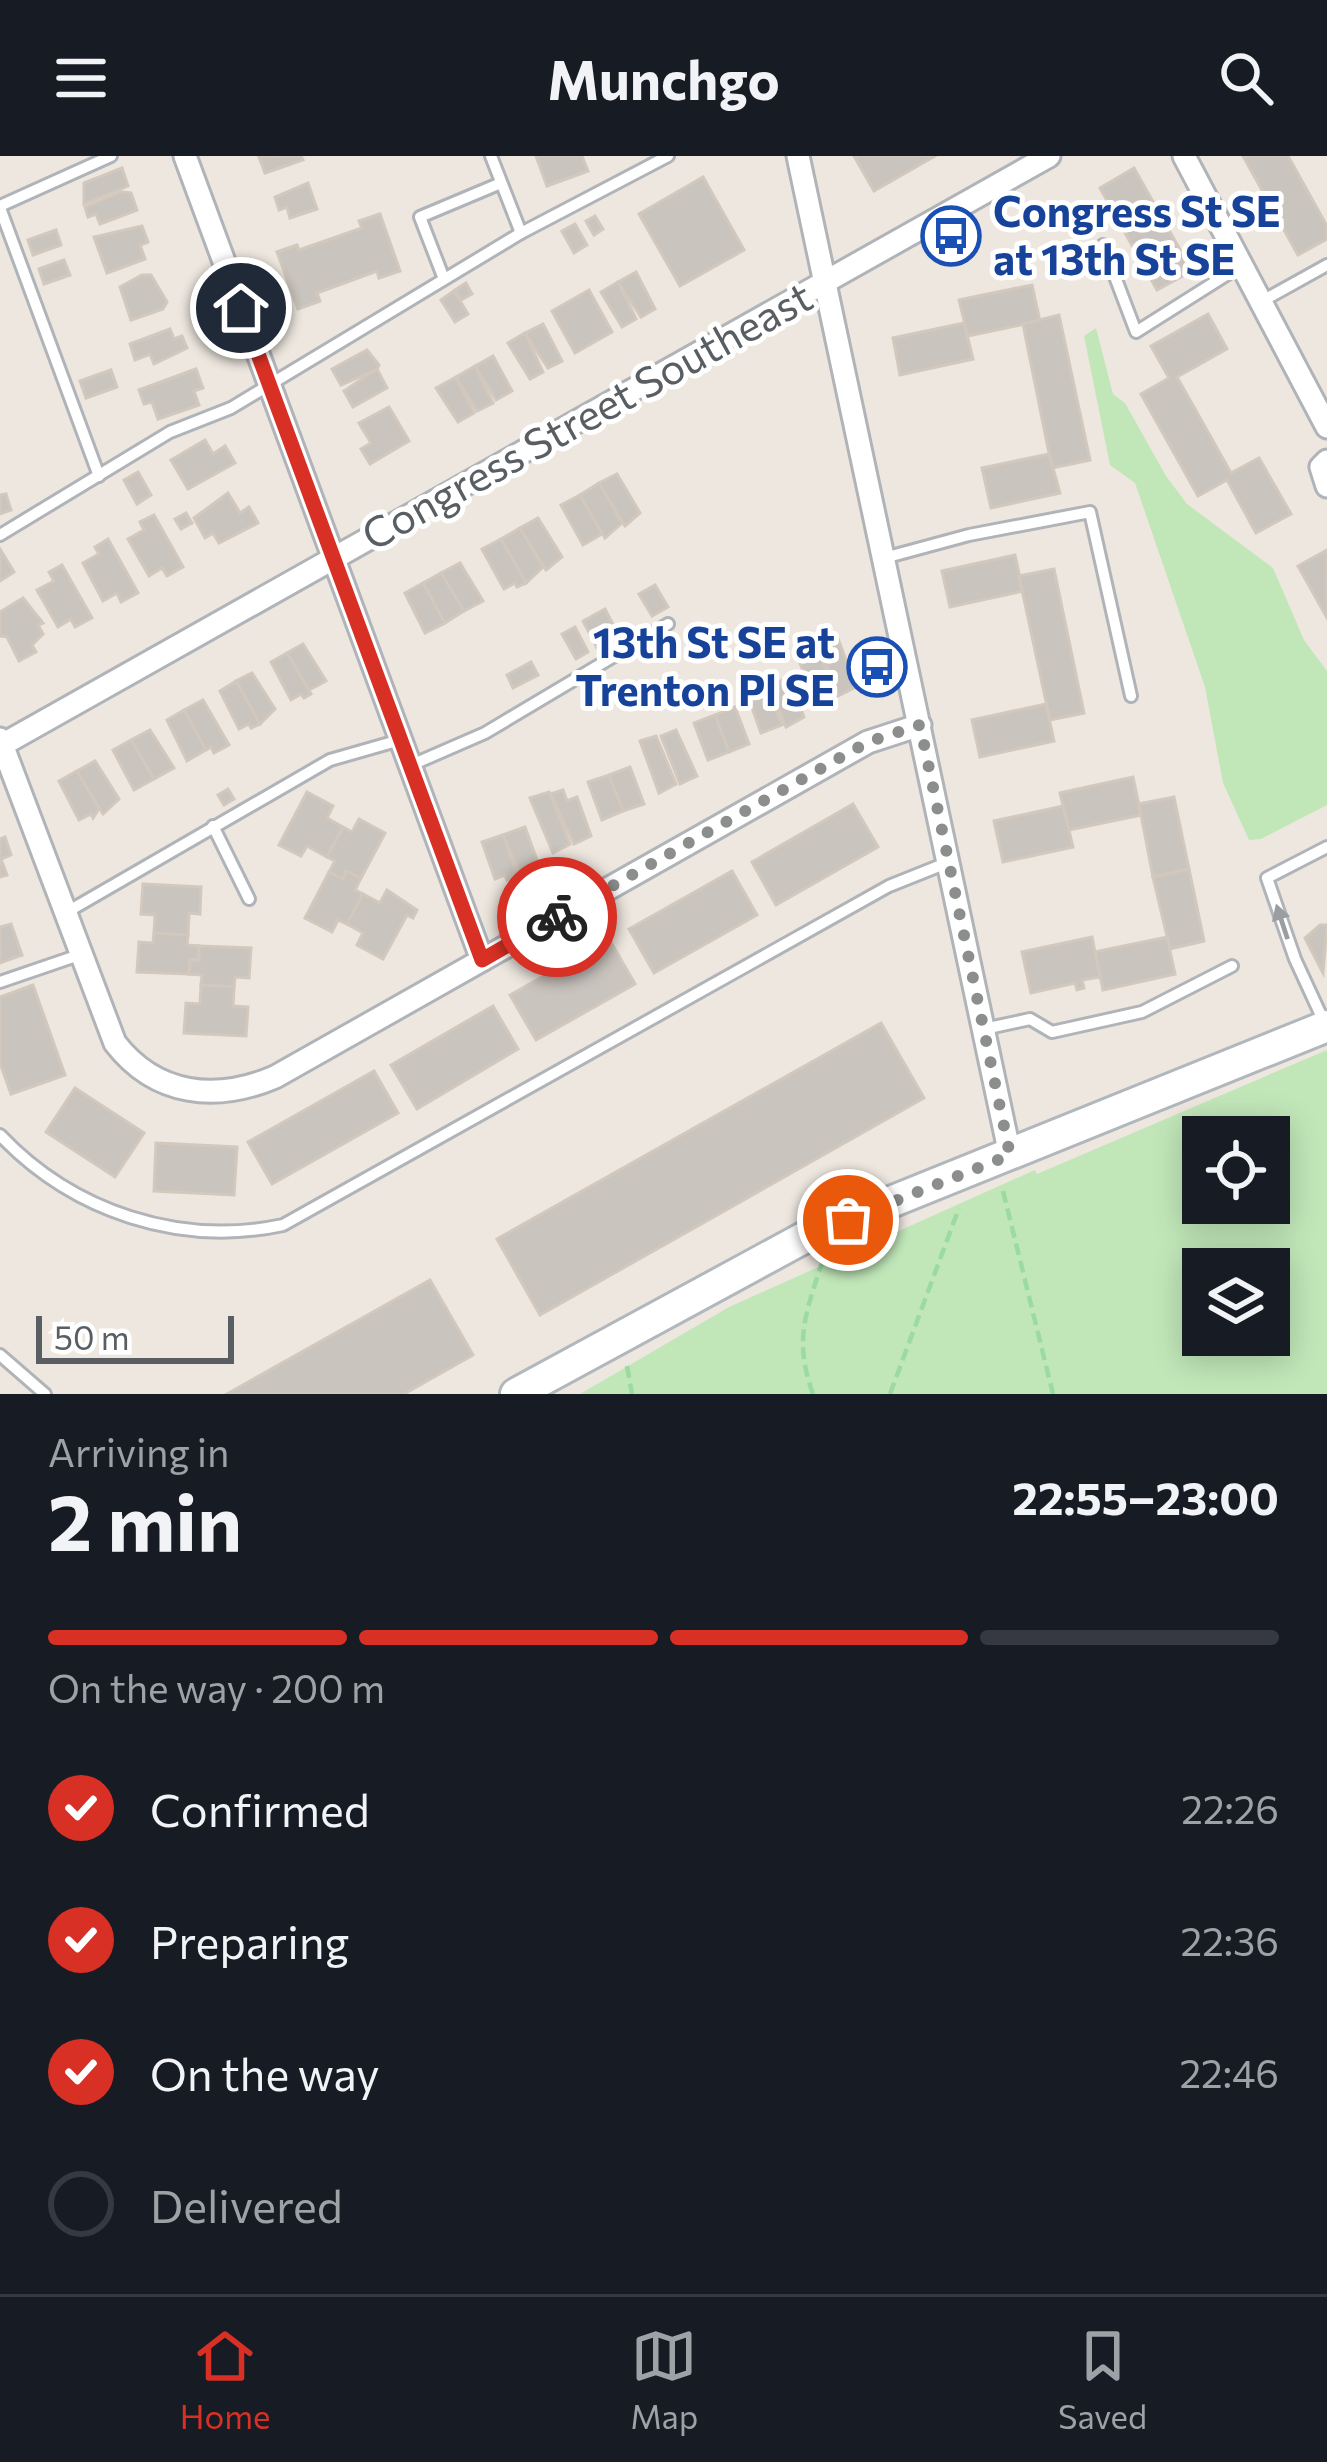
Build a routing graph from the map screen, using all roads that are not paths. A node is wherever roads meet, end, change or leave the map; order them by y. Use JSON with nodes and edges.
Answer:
{"nodes":[{"id":1,"x":111,"y":156,"type":"edge"},
{"id":2,"x":185,"y":156,"type":"edge"},
{"id":3,"x":491,"y":156,"type":"edge"},
{"id":4,"x":668,"y":156,"type":"edge"},
{"id":5,"x":798,"y":156,"type":"edge"},
{"id":6,"x":1049,"y":156,"type":"edge"},
{"id":7,"x":1184,"y":156,"type":"edge"},
{"id":8,"x":501,"y":183,"type":"junction"},
{"id":9,"x":0,"y":207,"type":"edge"},
{"id":10,"x":521,"y":233,"type":"junction"},
{"id":11,"x":1103,"y":245,"type":"dead end"},
{"id":12,"x":1245,"y":263,"type":"junction"},
{"id":13,"x":1327,"y":265,"type":"edge"},
{"id":14,"x":444,"y":279,"type":"junction"},
{"id":15,"x":825,"y":283,"type":"junction"},
{"id":16,"x":1264,"y":300,"type":"junction"},
{"id":17,"x":269,"y":385,"type":"junction"},
{"id":18,"x":1327,"y":427,"type":"edge"},
{"id":19,"x":1327,"y":460,"type":"edge"},
{"id":20,"x":99,"y":476,"type":"junction"},
{"id":21,"x":1327,"y":486,"type":"edge"},
{"id":22,"x":0,"y":536,"type":"edge"},
{"id":23,"x":884,"y":558,"type":"junction"},
{"id":24,"x":332,"y":559,"type":"junction"},
{"id":25,"x":668,"y":624,"type":"dead end"},
{"id":26,"x":1131,"y":696,"type":"dead end"},
{"id":27,"x":920,"y":725,"type":"junction"},
{"id":28,"x":400,"y":740,"type":"junction"},
{"id":29,"x":1,"y":743,"type":"edge"},
{"id":30,"x":409,"y":766,"type":"junction"},
{"id":31,"x":213,"y":826,"type":"junction"},
{"id":32,"x":1327,"y":847,"type":"edge"},
{"id":33,"x":949,"y":862,"type":"junction"},
{"id":34,"x":249,"y":899,"type":"dead end"},
{"id":35,"x":64,"y":914,"type":"junction"},
{"id":36,"x":79,"y":956,"type":"junction"},
{"id":37,"x":482,"y":960,"type":"junction"},
{"id":38,"x":1232,"y":966,"type":"dead end"},
{"id":39,"x":0,"y":982,"type":"edge"},
{"id":40,"x":1326,"y":1026,"type":"edge"},
{"id":41,"x":984,"y":1029,"type":"junction"},
{"id":42,"x":0,"y":1135,"type":"edge"},
{"id":43,"x":1010,"y":1155,"type":"junction"},
{"id":44,"x":0,"y":1355,"type":"edge"},
{"id":45,"x":46,"y":1394,"type":"edge"},
{"id":46,"x":516,"y":1394,"type":"edge"}],
"edges":[{"from":1,"to":9,"type":"lane"},
{"from":2,"to":17,"type":"street"},
{"from":3,"to":8,"type":"lane"},
{"from":4,"to":10,"type":"lane"},
{"from":5,"to":15,"type":"street"},
{"from":6,"to":15,"type":"street","name":"Congress Street Southeast"},
{"from":7,"to":12,"type":"street"},
{"from":8,"to":10,"type":"lane"},
{"from":8,"to":14,"type":"lane"},
{"from":9,"to":20,"type":"lane"},
{"from":10,"to":14,"type":"lane"},
{"from":11,"to":12,"type":"lane"},
{"from":12,"to":16,"type":"street"},
{"from":13,"to":16,"type":"lane"},
{"from":14,"to":17,"type":"lane"},
{"from":15,"to":23,"type":"street"},
{"from":15,"to":24,"type":"street","name":"Congress Street Southeast"},
{"from":16,"to":18,"type":"street"},
{"from":17,"to":20,"type":"lane"},
{"from":17,"to":24,"type":"street"},
{"from":19,"to":21,"type":"street"},
{"from":20,"to":22,"type":"lane"},
{"from":23,"to":26,"type":"lane"},
{"from":23,"to":27,"type":"street"},
{"from":24,"to":28,"type":"street"},
{"from":24,"to":29,"type":"street","name":"Congress Street Southeast"},
{"from":25,"to":30,"type":"lane"},
{"from":27,"to":33,"type":"street"},
{"from":27,"to":37,"type":"street"},
{"from":28,"to":30,"type":"street"},
{"from":28,"to":31,"type":"lane"},
{"from":29,"to":35,"type":"street"},
{"from":30,"to":37,"type":"street"},
{"from":31,"to":34,"type":"lane"},
{"from":31,"to":35,"type":"lane"},
{"from":40,"to":32,"type":"lane","one_way":true},
{"from":33,"to":41,"type":"street"},
{"from":33,"to":42,"type":"lane"},
{"from":35,"to":36,"type":"street"},
{"from":36,"to":37,"type":"street"},
{"from":36,"to":39,"type":"lane"},
{"from":38,"to":41,"type":"lane"},
{"from":40,"to":43,"type":"main road"},
{"from":41,"to":43,"type":"street"},
{"from":43,"to":46,"type":"main road"},
{"from":44,"to":45,"type":"lane"}]}
